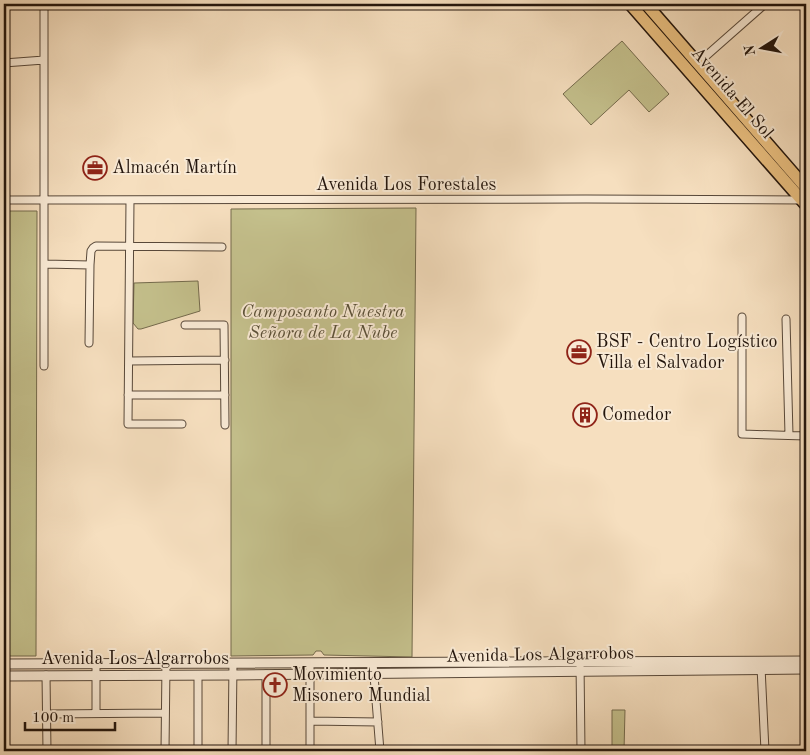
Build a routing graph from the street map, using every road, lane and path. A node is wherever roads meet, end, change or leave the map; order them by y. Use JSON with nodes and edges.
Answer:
{"nodes":[{"id":1,"x":44,"y":4,"type":"edge"},
{"id":2,"x":630,"y":4,"type":"edge"},
{"id":3,"x":646,"y":4,"type":"edge"},
{"id":4,"x":765,"y":4,"type":"edge"},
{"id":5,"x":44,"y":60,"type":"junction"},
{"id":6,"x":4,"y":63,"type":"edge"},
{"id":7,"x":698,"y":63,"type":"junction"},
{"id":8,"x":806,"y":188,"type":"edge"},
{"id":9,"x":4,"y":200,"type":"edge"},
{"id":10,"x":44,"y":200,"type":"junction"},
{"id":11,"x":130,"y":200,"type":"junction"},
{"id":12,"x":805,"y":201,"type":"edge"},
{"id":13,"x":129,"y":247,"type":"junction"},
{"id":14,"x":222,"y":248,"type":"dead end"},
{"id":15,"x":44,"y":264,"type":"junction"},
{"id":16,"x":90,"y":265,"type":"junction"},
{"id":17,"x":742,"y":316,"type":"dead end"},
{"id":18,"x":786,"y":318,"type":"dead end"},
{"id":19,"x":185,"y":325,"type":"dead end"},
{"id":20,"x":89,"y":343,"type":"dead end"},
{"id":21,"x":224,"y":360,"type":"junction"},
{"id":22,"x":129,"y":361,"type":"junction"},
{"id":23,"x":44,"y":366,"type":"dead end"},
{"id":24,"x":128,"y":395,"type":"junction"},
{"id":25,"x":225,"y":395,"type":"junction"},
{"id":26,"x":182,"y":424,"type":"dead end"},
{"id":27,"x":225,"y":425,"type":"dead end"},
{"id":28,"x":789,"y":435,"type":"junction"},
{"id":29,"x":806,"y":436,"type":"edge"},
{"id":30,"x":806,"y":661,"type":"edge"},
{"id":31,"x":233,"y":663,"type":"junction"},
{"id":32,"x":310,"y":663,"type":"junction"},
{"id":33,"x":373,"y":663,"type":"junction"},
{"id":34,"x":4,"y":664,"type":"edge"},
{"id":35,"x":46,"y":664,"type":"junction"},
{"id":36,"x":96,"y":664,"type":"junction"},
{"id":37,"x":166,"y":664,"type":"junction"},
{"id":38,"x":761,"y":665,"type":"junction"},
{"id":39,"x":580,"y":666,"type":"junction"},
{"id":40,"x":806,"y":669,"type":"edge"},
{"id":41,"x":374,"y":673,"type":"junction"},
{"id":42,"x":266,"y":674,"type":"junction"},
{"id":43,"x":310,"y":674,"type":"junction"},
{"id":44,"x":46,"y":675,"type":"junction"},
{"id":45,"x":96,"y":675,"type":"junction"},
{"id":46,"x":166,"y":675,"type":"junction"},
{"id":47,"x":198,"y":675,"type":"junction"},
{"id":48,"x":233,"y":675,"type":"junction"},
{"id":49,"x":4,"y":676,"type":"edge"},
{"id":50,"x":166,"y":713,"type":"junction"},
{"id":51,"x":46,"y":714,"type":"junction"},
{"id":52,"x":96,"y":714,"type":"junction"},
{"id":53,"x":310,"y":721,"type":"junction"},
{"id":54,"x":378,"y":722,"type":"junction"},
{"id":55,"x":47,"y":750,"type":"edge"},
{"id":56,"x":82,"y":751,"type":"edge"},
{"id":57,"x":111,"y":751,"type":"edge"},
{"id":58,"x":165,"y":751,"type":"edge"},
{"id":59,"x":198,"y":751,"type":"edge"},
{"id":60,"x":232,"y":751,"type":"edge"},
{"id":61,"x":266,"y":751,"type":"edge"},
{"id":62,"x":310,"y":751,"type":"edge"},
{"id":63,"x":380,"y":751,"type":"edge"},
{"id":64,"x":581,"y":751,"type":"edge"},
{"id":65,"x":765,"y":751,"type":"edge"}],
"edges":[{"from":1,"to":5,"type":"street"},
{"from":2,"to":12,"type":"main road","name":"Avenida El Sol"},
{"from":3,"to":7,"type":"main road","name":"Avenida El Sol"},
{"from":4,"to":7,"type":"street"},
{"from":5,"to":6,"type":"street"},
{"from":5,"to":10,"type":"street"},
{"from":7,"to":8,"type":"main road","name":"Avenida El Sol"},
{"from":9,"to":10,"type":"street","name":"Avenida Los Forestales"},
{"from":10,"to":11,"type":"street","name":"Avenida Los Forestales"},
{"from":10,"to":15,"type":"street"},
{"from":11,"to":12,"type":"street","name":"Avenida Los Forestales"},
{"from":11,"to":13,"type":"street"},
{"from":13,"to":14,"type":"street"},
{"from":13,"to":16,"type":"street"},
{"from":13,"to":22,"type":"street"},
{"from":15,"to":16,"type":"street"},
{"from":15,"to":23,"type":"street"},
{"from":16,"to":20,"type":"street"},
{"from":17,"to":28,"type":"street"},
{"from":18,"to":28,"type":"street"},
{"from":19,"to":21,"type":"street"},
{"from":21,"to":22,"type":"street"},
{"from":21,"to":25,"type":"street"},
{"from":22,"to":24,"type":"street"},
{"from":24,"to":25,"type":"street"},
{"from":24,"to":26,"type":"street"},
{"from":25,"to":27,"type":"street"},
{"from":28,"to":29,"type":"street"},
{"from":30,"to":38,"type":"street","name":"Avenida Los Algarrobos"},
{"from":31,"to":32,"type":"street","name":"Avenida Los Algarrobos"},
{"from":31,"to":37,"type":"street","name":"Avenida Los Algarrobos"},
{"from":31,"to":48,"type":"street"},
{"from":32,"to":33,"type":"street","name":"Avenida Los Algarrobos"},
{"from":32,"to":43,"type":"street"},
{"from":33,"to":39,"type":"street","name":"Avenida Los Algarrobos"},
{"from":33,"to":41,"type":"street"},
{"from":34,"to":35,"type":"street","name":"Avenida Los Algarrobos"},
{"from":35,"to":36,"type":"street","name":"Avenida Los Algarrobos"},
{"from":35,"to":44,"type":"street"},
{"from":36,"to":37,"type":"street","name":"Avenida Los Algarrobos"},
{"from":36,"to":45,"type":"street"},
{"from":37,"to":46,"type":"street"},
{"from":38,"to":39,"type":"street","name":"Avenida Los Algarrobos"},
{"from":38,"to":40,"type":"street","name":"Avenida Los Algarrobos"},
{"from":38,"to":65,"type":"street"},
{"from":39,"to":41,"type":"street","name":"Avenida Los Algarrobos"},
{"from":39,"to":64,"type":"street"},
{"from":41,"to":43,"type":"street","name":"Avenida Los Algarrobos"},
{"from":41,"to":54,"type":"street"},
{"from":42,"to":43,"type":"street","name":"Avenida Los Algarrobos"},
{"from":42,"to":48,"type":"street","name":"Avenida Los Algarrobos"},
{"from":42,"to":61,"type":"street"},
{"from":43,"to":53,"type":"street"},
{"from":44,"to":45,"type":"street","name":"Avenida Los Algarrobos"},
{"from":44,"to":49,"type":"street","name":"Avenida Los Algarrobos"},
{"from":44,"to":51,"type":"street"},
{"from":45,"to":46,"type":"street","name":"Avenida Los Algarrobos"},
{"from":45,"to":52,"type":"street"},
{"from":46,"to":47,"type":"street","name":"Avenida Los Algarrobos"},
{"from":46,"to":50,"type":"street"},
{"from":47,"to":48,"type":"street","name":"Avenida Los Algarrobos"},
{"from":47,"to":59,"type":"street"},
{"from":48,"to":60,"type":"street"},
{"from":50,"to":52,"type":"street"},
{"from":50,"to":58,"type":"street"},
{"from":51,"to":52,"type":"street"},
{"from":51,"to":55,"type":"street"},
{"from":53,"to":54,"type":"street"},
{"from":53,"to":62,"type":"street"},
{"from":54,"to":63,"type":"street"},
{"from":55,"to":56,"type":"street"},
{"from":56,"to":57,"type":"street"},
{"from":57,"to":58,"type":"street"},
{"from":58,"to":59,"type":"street"}]}
